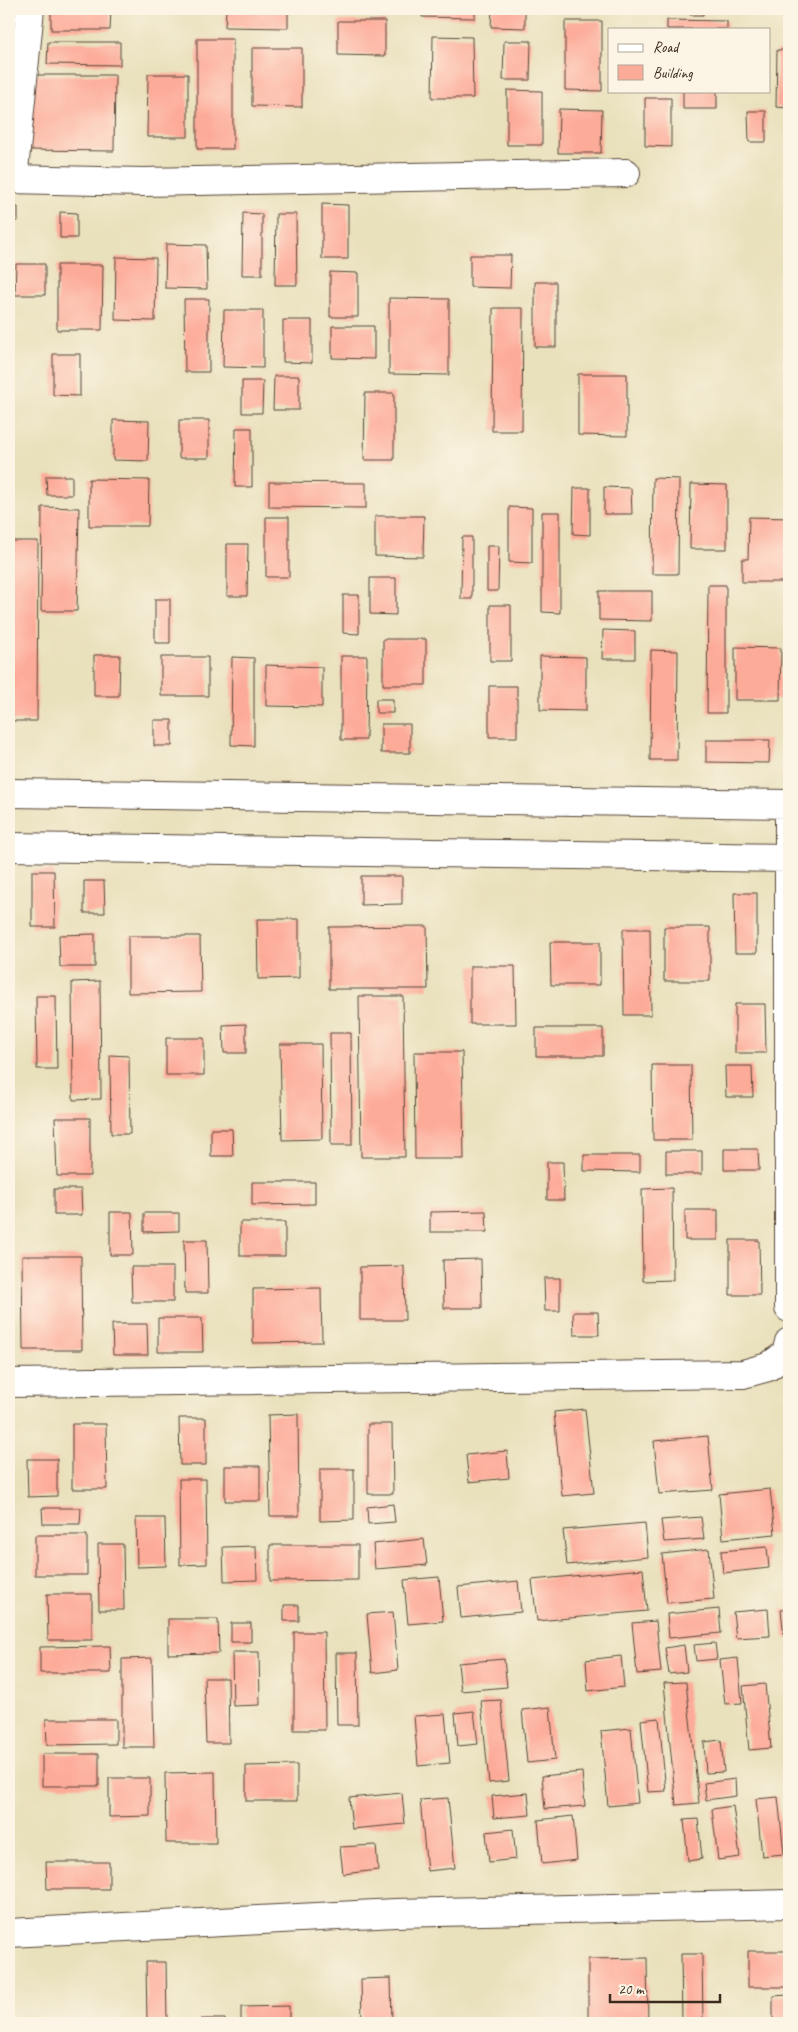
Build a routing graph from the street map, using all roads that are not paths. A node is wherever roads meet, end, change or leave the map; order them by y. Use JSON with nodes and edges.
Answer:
{"nodes":[{"id":1,"x":30,"y":9,"type":"edge"},
{"id":2,"x":626,"y":173,"type":"dead end"},
{"id":3,"x":11,"y":179,"type":"edge"},
{"id":4,"x":9,"y":794,"type":"edge"},
{"id":5,"x":789,"y":806,"type":"edge"},
{"id":6,"x":9,"y":847,"type":"edge"},
{"id":7,"x":789,"y":858,"type":"edge"},
{"id":8,"x":789,"y":1308,"type":"edge"},
{"id":9,"x":789,"y":1342,"type":"edge"},
{"id":10,"x":9,"y":1383,"type":"edge"},
{"id":11,"x":789,"y":1904,"type":"edge"},
{"id":12,"x":9,"y":1934,"type":"edge"}],
"edges":[{"from":1,"to":3,"type":"street"},
{"from":2,"to":3,"type":"street"},
{"from":4,"to":5,"type":"street"},
{"from":5,"to":7,"type":"street"},
{"from":6,"to":7,"type":"street"},
{"from":7,"to":8,"type":"street"},
{"from":9,"to":10,"type":"street"},
{"from":11,"to":12,"type":"street"}]}
